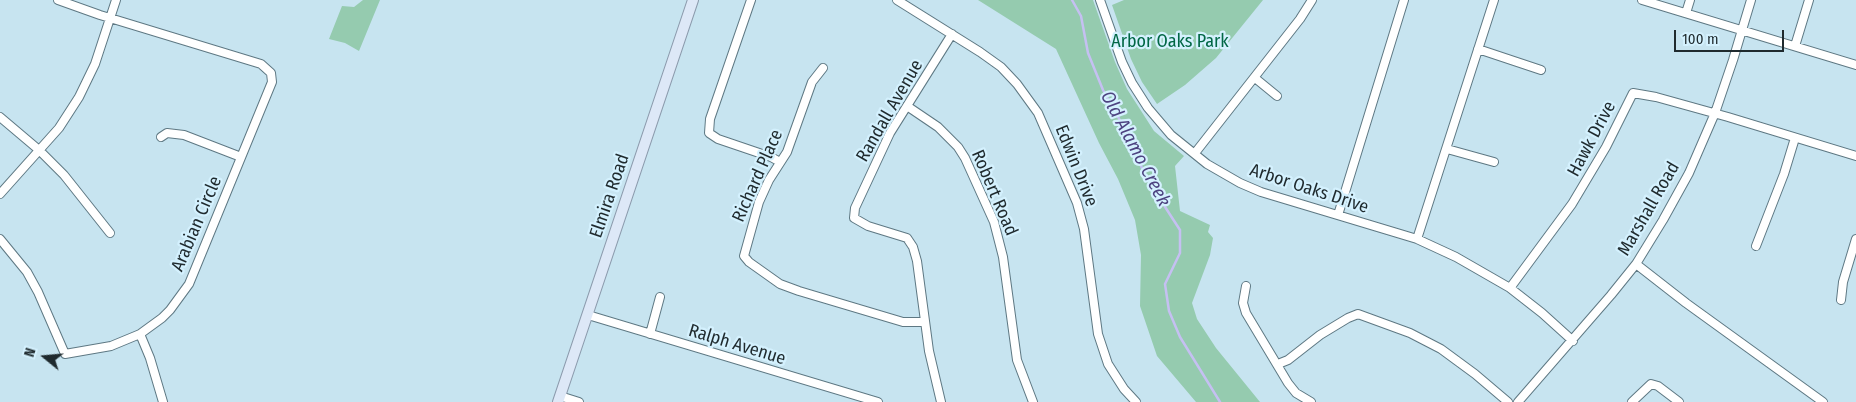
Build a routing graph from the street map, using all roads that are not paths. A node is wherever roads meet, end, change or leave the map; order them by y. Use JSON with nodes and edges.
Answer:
{"nodes":[{"id":1,"x":58,"y":0,"type":"edge"},
{"id":2,"x":116,"y":0,"type":"edge"},
{"id":3,"x":693,"y":0,"type":"edge"},
{"id":4,"x":751,"y":0,"type":"edge"},
{"id":5,"x":897,"y":0,"type":"edge"},
{"id":6,"x":1100,"y":0,"type":"edge"},
{"id":7,"x":1312,"y":0,"type":"edge"},
{"id":8,"x":1404,"y":0,"type":"edge"},
{"id":9,"x":1494,"y":0,"type":"edge"},
{"id":10,"x":1642,"y":0,"type":"edge"},
{"id":11,"x":1690,"y":0,"type":"edge"},
{"id":12,"x":1751,"y":0,"type":"edge"},
{"id":13,"x":1809,"y":0,"type":"edge"},
{"id":14,"x":1686,"y":13,"type":"junction"},
{"id":15,"x":110,"y":18,"type":"junction"},
{"id":16,"x":1742,"y":31,"type":"junction"},
{"id":17,"x":952,"y":34,"type":"junction"},
{"id":18,"x":1795,"y":46,"type":"junction"},
{"id":19,"x":1478,"y":49,"type":"junction"},
{"id":20,"x":1856,"y":65,"type":"edge"},
{"id":21,"x":823,"y":68,"type":"dead end"},
{"id":22,"x":1541,"y":70,"type":"dead end"},
{"id":23,"x":1254,"y":78,"type":"junction"},
{"id":24,"x":1277,"y":96,"type":"dead end"},
{"id":25,"x":907,"y":106,"type":"junction"},
{"id":26,"x":1715,"y":114,"type":"junction"},
{"id":27,"x":0,"y":117,"type":"edge"},
{"id":28,"x":161,"y":137,"type":"dead end"},
{"id":29,"x":1795,"y":138,"type":"junction"},
{"id":30,"x":1447,"y":149,"type":"junction"},
{"id":31,"x":39,"y":150,"type":"junction"},
{"id":32,"x":1195,"y":153,"type":"junction"},
{"id":33,"x":1856,"y":156,"type":"edge"},
{"id":34,"x":241,"y":157,"type":"junction"},
{"id":35,"x":780,"y":162,"type":"junction"},
{"id":36,"x":1494,"y":162,"type":"dead end"},
{"id":37,"x":0,"y":194,"type":"edge"},
{"id":38,"x":1338,"y":214,"type":"junction"},
{"id":39,"x":110,"y":234,"type":"dead end"},
{"id":40,"x":0,"y":239,"type":"edge"},
{"id":41,"x":1417,"y":239,"type":"junction"},
{"id":42,"x":1856,"y":239,"type":"edge"},
{"id":43,"x":1756,"y":246,"type":"dead end"},
{"id":44,"x":1636,"y":264,"type":"junction"},
{"id":45,"x":1246,"y":286,"type":"dead end"},
{"id":46,"x":1510,"y":288,"type":"junction"},
{"id":47,"x":660,"y":298,"type":"dead end"},
{"id":48,"x":1841,"y":300,"type":"dead end"},
{"id":49,"x":588,"y":315,"type":"junction"},
{"id":50,"x":925,"y":322,"type":"junction"},
{"id":51,"x":140,"y":334,"type":"junction"},
{"id":52,"x":650,"y":334,"type":"junction"},
{"id":53,"x":1573,"y":341,"type":"junction"},
{"id":54,"x":1278,"y":364,"type":"junction"},
{"id":55,"x":559,"y":399,"type":"edge"},
{"id":56,"x":163,"y":402,"type":"edge"},
{"id":57,"x":579,"y":402,"type":"edge"},
{"id":58,"x":878,"y":402,"type":"edge"},
{"id":59,"x":940,"y":402,"type":"edge"},
{"id":60,"x":1033,"y":402,"type":"edge"},
{"id":61,"x":1136,"y":402,"type":"edge"},
{"id":62,"x":1311,"y":402,"type":"edge"},
{"id":63,"x":1508,"y":402,"type":"edge"},
{"id":64,"x":1518,"y":402,"type":"edge"},
{"id":65,"x":1632,"y":402,"type":"edge"},
{"id":66,"x":1678,"y":402,"type":"edge"},
{"id":67,"x":1823,"y":402,"type":"edge"}],
"edges":[{"from":1,"to":15,"type":"street"},
{"from":2,"to":15,"type":"street"},
{"from":3,"to":49,"type":"main road","name":"Elmira Road"},
{"from":4,"to":35,"type":"street"},
{"from":5,"to":17,"type":"street","name":"Edwin Drive"},
{"from":6,"to":32,"type":"street","name":"Arbor Oaks Drive"},
{"from":7,"to":23,"type":"street"},
{"from":8,"to":38,"type":"street"},
{"from":9,"to":19,"type":"street"},
{"from":10,"to":14,"type":"street"},
{"from":11,"to":14,"type":"street"},
{"from":12,"to":16,"type":"street","name":"Marshall Road"},
{"from":13,"to":18,"type":"street"},
{"from":14,"to":16,"type":"street"},
{"from":15,"to":31,"type":"street"},
{"from":15,"to":34,"type":"street","name":"Arabian Circle"},
{"from":16,"to":18,"type":"street"},
{"from":16,"to":26,"type":"street","name":"Marshall Road"},
{"from":17,"to":25,"type":"street","name":"Randall Avenue"},
{"from":17,"to":61,"type":"street","name":"Edwin Drive"},
{"from":18,"to":20,"type":"street"},
{"from":19,"to":22,"type":"street"},
{"from":19,"to":30,"type":"street"},
{"from":21,"to":35,"type":"street","name":"Richard Place"},
{"from":23,"to":24,"type":"street"},
{"from":23,"to":32,"type":"street"},
{"from":25,"to":50,"type":"street","name":"Randall Avenue"},
{"from":25,"to":60,"type":"street","name":"Robert Road"},
{"from":26,"to":29,"type":"street","name":"Hawk Drive"},
{"from":26,"to":44,"type":"street","name":"Marshall Road"},
{"from":26,"to":46,"type":"street","name":"Hawk Drive"},
{"from":27,"to":31,"type":"street"},
{"from":28,"to":34,"type":"street"},
{"from":29,"to":33,"type":"street","name":"Hawk Drive"},
{"from":29,"to":43,"type":"street"},
{"from":30,"to":36,"type":"street"},
{"from":30,"to":41,"type":"street"},
{"from":31,"to":37,"type":"street"},
{"from":31,"to":39,"type":"street"},
{"from":32,"to":38,"type":"street","name":"Arbor Oaks Drive"},
{"from":34,"to":51,"type":"street","name":"Arabian Circle"},
{"from":35,"to":50,"type":"street","name":"Richard Place"},
{"from":38,"to":41,"type":"street","name":"Arbor Oaks Drive"},
{"from":40,"to":51,"type":"street","name":"Arabian Circle"},
{"from":41,"to":46,"type":"street","name":"Arbor Oaks Drive"},
{"from":42,"to":48,"type":"street"},
{"from":44,"to":53,"type":"street","name":"Marshall Road"},
{"from":44,"to":67,"type":"street"},
{"from":45,"to":54,"type":"street"},
{"from":46,"to":53,"type":"street","name":"Arbor Oaks Drive"},
{"from":47,"to":52,"type":"street"},
{"from":49,"to":52,"type":"street","name":"Ralph Avenue"},
{"from":49,"to":55,"type":"main road","name":"Elmira Road"},
{"from":50,"to":59,"type":"street","name":"Randall Avenue"},
{"from":51,"to":56,"type":"street"},
{"from":52,"to":58,"type":"street","name":"Ralph Avenue"},
{"from":53,"to":64,"type":"street","name":"Marshall Road"},
{"from":54,"to":62,"type":"street"},
{"from":54,"to":63,"type":"street"},
{"from":55,"to":57,"type":"street"},
{"from":65,"to":66,"type":"street"}]}
